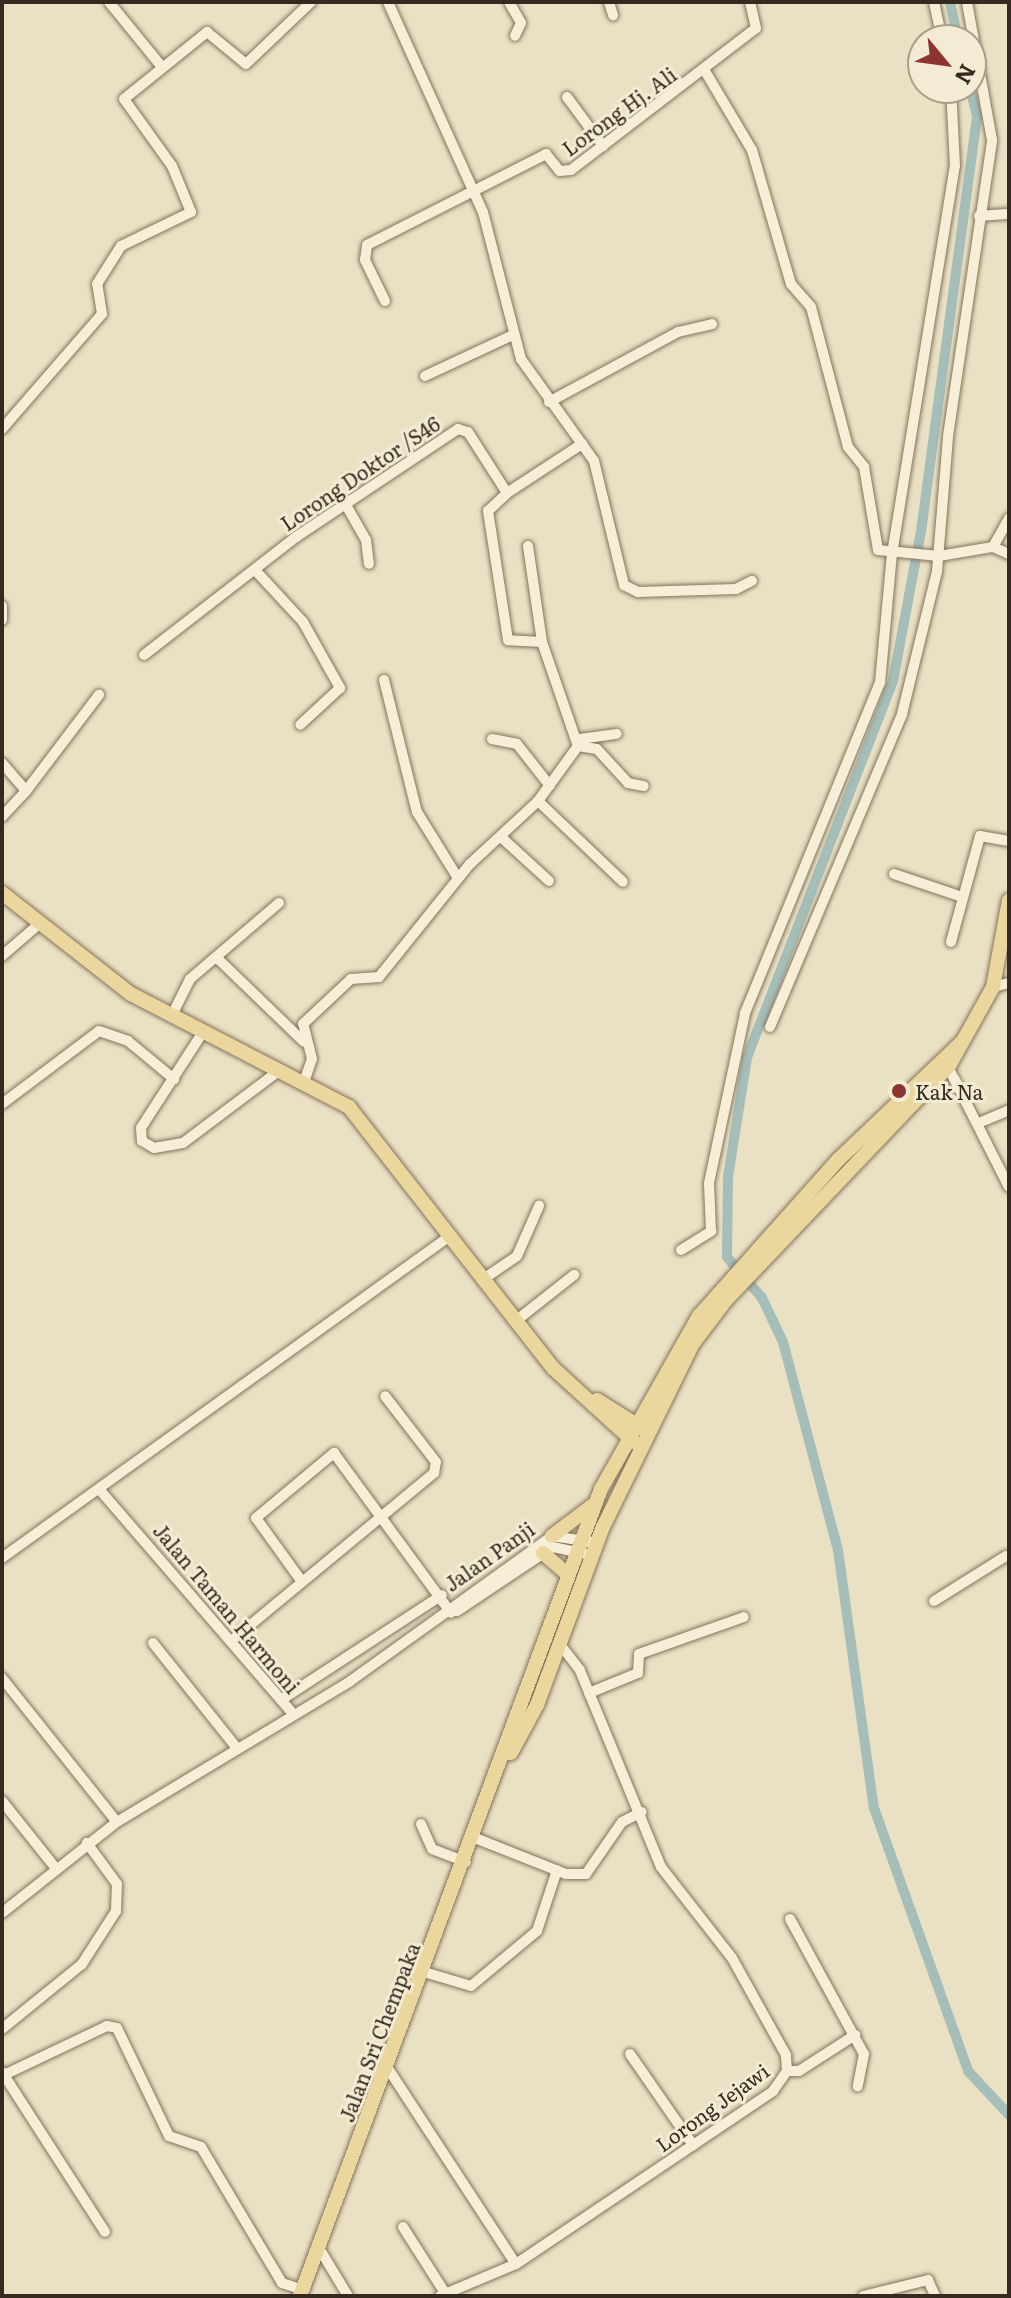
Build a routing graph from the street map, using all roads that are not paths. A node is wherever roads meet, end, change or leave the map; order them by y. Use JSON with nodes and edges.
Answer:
{"nodes":[{"id":1,"x":109,"y":2,"type":"edge"},
{"id":2,"x":311,"y":2,"type":"edge"},
{"id":3,"x":388,"y":2,"type":"edge"},
{"id":4,"x":509,"y":2,"type":"edge"},
{"id":5,"x":609,"y":2,"type":"edge"},
{"id":6,"x":750,"y":2,"type":"edge"},
{"id":7,"x":934,"y":2,"type":"edge"},
{"id":8,"x":967,"y":2,"type":"edge"},
{"id":9,"x":613,"y":15,"type":"dead end"},
{"id":10,"x":939,"y":24,"type":"edge"},
{"id":11,"x":515,"y":36,"type":"dead end"},
{"id":12,"x":162,"y":67,"type":"junction"},
{"id":13,"x":705,"y":71,"type":"junction"},
{"id":14,"x":567,"y":97,"type":"dead end"},
{"id":15,"x":952,"y":104,"type":"edge"},
{"id":16,"x":603,"y":146,"type":"junction"},
{"id":17,"x":474,"y":193,"type":"junction"},
{"id":18,"x":1009,"y":214,"type":"edge"},
{"id":19,"x":979,"y":216,"type":"junction"},
{"id":20,"x":385,"y":301,"type":"dead end"},
{"id":21,"x":712,"y":324,"type":"dead end"},
{"id":22,"x":513,"y":335,"type":"junction"},
{"id":23,"x":425,"y":376,"type":"dead end"},
{"id":24,"x":549,"y":402,"type":"junction"},
{"id":25,"x":2,"y":429,"type":"edge"},
{"id":26,"x":582,"y":444,"type":"junction"},
{"id":27,"x":507,"y":493,"type":"junction"},
{"id":28,"x":346,"y":505,"type":"junction"},
{"id":29,"x":1009,"y":518,"type":"edge"},
{"id":30,"x":528,"y":546,"type":"dead end"},
{"id":31,"x":993,"y":547,"type":"junction"},
{"id":32,"x":1009,"y":554,"type":"edge"},
{"id":33,"x":897,"y":555,"type":"junction"},
{"id":34,"x":935,"y":556,"type":"junction"},
{"id":35,"x":369,"y":564,"type":"dead end"},
{"id":36,"x":255,"y":570,"type":"junction"},
{"id":37,"x":752,"y":581,"type":"dead end"},
{"id":38,"x":2,"y":606,"type":"edge"},
{"id":39,"x":2,"y":620,"type":"edge"},
{"id":40,"x":542,"y":642,"type":"junction"},
{"id":41,"x":144,"y":655,"type":"dead end"},
{"id":42,"x":384,"y":680,"type":"dead end"},
{"id":43,"x":99,"y":695,"type":"dead end"},
{"id":44,"x":300,"y":725,"type":"dead end"},
{"id":45,"x":617,"y":734,"type":"dead end"},
{"id":46,"x":492,"y":739,"type":"dead end"},
{"id":47,"x":578,"y":743,"type":"junction"},
{"id":48,"x":2,"y":763,"type":"edge"},
{"id":49,"x":550,"y":786,"type":"junction"},
{"id":50,"x":644,"y":786,"type":"dead end"},
{"id":51,"x":26,"y":791,"type":"junction"},
{"id":52,"x":538,"y":801,"type":"junction"},
{"id":53,"x":2,"y":817,"type":"edge"},
{"id":54,"x":501,"y":837,"type":"junction"},
{"id":55,"x":1009,"y":841,"type":"edge"},
{"id":56,"x":894,"y":874,"type":"dead end"},
{"id":57,"x":458,"y":878,"type":"junction"},
{"id":58,"x":549,"y":881,"type":"dead end"},
{"id":59,"x":623,"y":882,"type":"dead end"},
{"id":60,"x":2,"y":893,"type":"edge"},
{"id":61,"x":962,"y":897,"type":"junction"},
{"id":62,"x":1009,"y":900,"type":"edge"},
{"id":63,"x":279,"y":903,"type":"dead end"},
{"id":64,"x":39,"y":924,"type":"junction"},
{"id":65,"x":951,"y":942,"type":"dead end"},
{"id":66,"x":2,"y":956,"type":"edge"},
{"id":67,"x":216,"y":957,"type":"junction"},
{"id":68,"x":1009,"y":983,"type":"edge"},
{"id":69,"x":993,"y":987,"type":"junction"},
{"id":70,"x":171,"y":1017,"type":"junction"},
{"id":71,"x":770,"y":1027,"type":"dead end"},
{"id":72,"x":203,"y":1032,"type":"junction"},
{"id":73,"x":305,"y":1043,"type":"junction"},
{"id":74,"x":946,"y":1061,"type":"junction"},
{"id":75,"x":280,"y":1070,"type":"junction"},
{"id":76,"x":174,"y":1079,"type":"junction"},
{"id":77,"x":304,"y":1082,"type":"junction"},
{"id":78,"x":2,"y":1104,"type":"edge"},
{"id":79,"x":1009,"y":1110,"type":"edge"},
{"id":80,"x":981,"y":1122,"type":"junction"},
{"id":81,"x":1009,"y":1187,"type":"edge"},
{"id":82,"x":539,"y":1206,"type":"dead end"},
{"id":83,"x":450,"y":1236,"type":"junction"},
{"id":84,"x":681,"y":1250,"type":"dead end"},
{"id":85,"x":574,"y":1275,"type":"dead end"},
{"id":86,"x":482,"y":1280,"type":"junction"},
{"id":87,"x":724,"y":1291,"type":"junction"},
{"id":88,"x":517,"y":1320,"type":"junction"},
{"id":89,"x":385,"y":1396,"type":"dead end"},
{"id":90,"x":638,"y":1432,"type":"junction"},
{"id":91,"x":99,"y":1489,"type":"junction"},
{"id":92,"x":595,"y":1503,"type":"junction"},
{"id":93,"x":382,"y":1515,"type":"junction"},
{"id":94,"x":552,"y":1536,"type":"junction"},
{"id":95,"x":579,"y":1543,"type":"junction"},
{"id":96,"x":595,"y":1549,"type":"junction"},
{"id":97,"x":543,"y":1553,"type":"junction"},
{"id":98,"x":1008,"y":1557,"type":"edge"},
{"id":99,"x":2,"y":1558,"type":"edge"},
{"id":100,"x":567,"y":1574,"type":"junction"},
{"id":101,"x":300,"y":1579,"type":"junction"},
{"id":102,"x":442,"y":1595,"type":"junction"},
{"id":103,"x":934,"y":1601,"type":"dead end"},
{"id":104,"x":451,"y":1612,"type":"junction"},
{"id":105,"x":744,"y":1617,"type":"dead end"},
{"id":106,"x":399,"y":1623,"type":"junction"},
{"id":107,"x":231,"y":1641,"type":"junction"},
{"id":108,"x":410,"y":1641,"type":"junction"},
{"id":109,"x":370,"y":1642,"type":"junction"},
{"id":110,"x":153,"y":1643,"type":"dead end"},
{"id":111,"x":559,"y":1643,"type":"junction"},
{"id":112,"x":383,"y":1659,"type":"junction"},
{"id":113,"x":2,"y":1678,"type":"edge"},
{"id":114,"x":589,"y":1693,"type":"junction"},
{"id":115,"x":281,"y":1700,"type":"junction"},
{"id":116,"x":294,"y":1715,"type":"junction"},
{"id":117,"x":236,"y":1747,"type":"junction"},
{"id":118,"x":496,"y":1782,"type":"junction"},
{"id":119,"x":2,"y":1801,"type":"edge"},
{"id":120,"x":642,"y":1812,"type":"junction"},
{"id":121,"x":117,"y":1822,"type":"junction"},
{"id":122,"x":421,"y":1824,"type":"dead end"},
{"id":123,"x":475,"y":1838,"type":"junction"},
{"id":124,"x":87,"y":1843,"type":"junction"},
{"id":125,"x":466,"y":1862,"type":"junction"},
{"id":126,"x":54,"y":1866,"type":"junction"},
{"id":127,"x":557,"y":1870,"type":"junction"},
{"id":128,"x":2,"y":1913,"type":"edge"},
{"id":129,"x":790,"y":1919,"type":"dead end"},
{"id":130,"x":424,"y":1972,"type":"junction"},
{"id":131,"x":2,"y":2029,"type":"edge"},
{"id":132,"x":855,"y":2035,"type":"junction"},
{"id":133,"x":630,"y":2054,"type":"dead end"},
{"id":134,"x":387,"y":2067,"type":"junction"},
{"id":135,"x":787,"y":2071,"type":"junction"},
{"id":136,"x":3,"y":2073,"type":"edge"},
{"id":137,"x":858,"y":2086,"type":"dead end"},
{"id":138,"x":693,"y":2145,"type":"junction"},
{"id":139,"x":403,"y":2227,"type":"dead end"},
{"id":140,"x":105,"y":2232,"type":"dead end"},
{"id":141,"x":319,"y":2248,"type":"junction"},
{"id":142,"x":516,"y":2264,"type":"junction"},
{"id":143,"x":301,"y":2293,"type":"edge"},
{"id":144,"x":442,"y":2294,"type":"edge"},
{"id":145,"x":348,"y":2296,"type":"edge"},
{"id":146,"x":863,"y":2296,"type":"edge"},
{"id":147,"x":935,"y":2296,"type":"edge"}],
"edges":[{"from":1,"to":12,"type":"street"},
{"from":2,"to":12,"type":"street"},
{"from":3,"to":17,"type":"street"},
{"from":4,"to":11,"type":"street"},
{"from":5,"to":9,"type":"street"},
{"from":6,"to":13,"type":"street","name":"Lorong Hj. Ali"},
{"from":7,"to":10,"type":"street"},
{"from":8,"to":19,"type":"street"},
{"from":12,"to":25,"type":"street"},
{"from":13,"to":16,"type":"street","name":"Lorong Hj. Ali"},
{"from":13,"to":33,"type":"street"},
{"from":14,"to":16,"type":"street"},
{"from":15,"to":33,"type":"street"},
{"from":16,"to":17,"type":"street","name":"Lorong Hj. Ali"},
{"from":17,"to":20,"type":"street"},
{"from":17,"to":22,"type":"street"},
{"from":18,"to":19,"type":"street"},
{"from":19,"to":34,"type":"street"},
{"from":21,"to":24,"type":"street"},
{"from":22,"to":23,"type":"street"},
{"from":22,"to":24,"type":"street"},
{"from":24,"to":26,"type":"street"},
{"from":26,"to":27,"type":"street"},
{"from":26,"to":37,"type":"street"},
{"from":27,"to":28,"type":"street","name":"Lorong Doktor /S46"},
{"from":27,"to":40,"type":"street"},
{"from":28,"to":35,"type":"street"},
{"from":28,"to":36,"type":"street","name":"Lorong Doktor /S46"},
{"from":29,"to":31,"type":"street"},
{"from":30,"to":40,"type":"street"},
{"from":31,"to":32,"type":"street"},
{"from":31,"to":34,"type":"street"},
{"from":33,"to":34,"type":"street"},
{"from":33,"to":84,"type":"street"},
{"from":34,"to":71,"type":"street"},
{"from":36,"to":41,"type":"street","name":"Lorong Doktor /S46"},
{"from":36,"to":44,"type":"street"},
{"from":38,"to":39,"type":"street"},
{"from":40,"to":47,"type":"street"},
{"from":42,"to":57,"type":"street"},
{"from":43,"to":51,"type":"street"},
{"from":45,"to":47,"type":"street"},
{"from":46,"to":49,"type":"street"},
{"from":47,"to":49,"type":"street"},
{"from":47,"to":50,"type":"street"},
{"from":48,"to":51,"type":"street"},
{"from":49,"to":52,"type":"street"},
{"from":51,"to":53,"type":"street"},
{"from":52,"to":54,"type":"street"},
{"from":52,"to":59,"type":"street"},
{"from":54,"to":57,"type":"street"},
{"from":54,"to":58,"type":"street"},
{"from":55,"to":61,"type":"street"},
{"from":56,"to":61,"type":"street"},
{"from":57,"to":73,"type":"street"},
{"from":60,"to":64,"type":"main road"},
{"from":61,"to":65,"type":"street"},
{"from":62,"to":69,"type":"main road"},
{"from":63,"to":67,"type":"street"},
{"from":64,"to":66,"type":"street"},
{"from":64,"to":70,"type":"main road"},
{"from":67,"to":70,"type":"street"},
{"from":67,"to":73,"type":"street"},
{"from":68,"to":69,"type":"street"},
{"from":69,"to":74,"type":"main road"},
{"from":70,"to":72,"type":"main road"},
{"from":72,"to":75,"type":"main road"},
{"from":72,"to":76,"type":"street"},
{"from":73,"to":77,"type":"street"},
{"from":74,"to":80,"type":"street"},
{"from":74,"to":87,"type":"main road"},
{"from":75,"to":76,"type":"street"},
{"from":75,"to":77,"type":"main road"},
{"from":76,"to":78,"type":"street"},
{"from":77,"to":83,"type":"main road"},
{"from":79,"to":80,"type":"street"},
{"from":80,"to":81,"type":"street"},
{"from":82,"to":86,"type":"street"},
{"from":83,"to":86,"type":"main road"},
{"from":83,"to":91,"type":"street"},
{"from":85,"to":88,"type":"street"},
{"from":86,"to":88,"type":"main road"},
{"from":87,"to":90,"type":"main road"},
{"from":87,"to":90,"type":"main road"},
{"from":88,"to":90,"type":"main road"},
{"from":89,"to":93,"type":"street"},
{"from":90,"to":92,"type":"main road"},
{"from":90,"to":96,"type":"main road"},
{"from":91,"to":99,"type":"street"},
{"from":91,"to":107,"type":"street","name":"Jalan Taman Harmoni"},
{"from":92,"to":94,"type":"main road"},
{"from":92,"to":95,"type":"main road"},
{"from":93,"to":101,"type":"street"},
{"from":93,"to":101,"type":"street"},
{"from":93,"to":102,"type":"street"},
{"from":94,"to":95,"type":"street","name":"Jalan Panji"},
{"from":94,"to":104,"type":"street","name":"Jalan Panji"},
{"from":95,"to":96,"type":"street"},
{"from":95,"to":97,"type":"street"},
{"from":95,"to":100,"type":"main road"},
{"from":96,"to":111,"type":"main road"},
{"from":97,"to":100,"type":"main road"},
{"from":97,"to":104,"type":"street"},
{"from":98,"to":103,"type":"street"},
{"from":100,"to":118,"type":"main road"},
{"from":101,"to":107,"type":"street"},
{"from":102,"to":104,"type":"street"},
{"from":102,"to":106,"type":"street"},
{"from":104,"to":108,"type":"street"},
{"from":105,"to":114,"type":"street"},
{"from":106,"to":108,"type":"street"},
{"from":106,"to":109,"type":"street"},
{"from":107,"to":115,"type":"street","name":"Jalan Taman Harmoni"},
{"from":108,"to":112,"type":"street"},
{"from":109,"to":112,"type":"street"},
{"from":109,"to":115,"type":"street"},
{"from":110,"to":117,"type":"street"},
{"from":111,"to":114,"type":"street","name":"Lorong Jejawi"},
{"from":111,"to":118,"type":"main road"},
{"from":112,"to":116,"type":"street"},
{"from":113,"to":121,"type":"street"},
{"from":114,"to":120,"type":"street","name":"Lorong Jejawi"},
{"from":115,"to":116,"type":"street","name":"Jalan Taman Harmoni"},
{"from":116,"to":117,"type":"street"},
{"from":117,"to":121,"type":"street"},
{"from":118,"to":123,"type":"main road","name":"Jalan Sri Chempaka"},
{"from":119,"to":126,"type":"street"},
{"from":120,"to":127,"type":"street"},
{"from":120,"to":135,"type":"street","name":"Lorong Jejawi"},
{"from":121,"to":124,"type":"street"},
{"from":122,"to":125,"type":"street"},
{"from":123,"to":125,"type":"main road","name":"Jalan Sri Chempaka"},
{"from":123,"to":127,"type":"street"},
{"from":124,"to":126,"type":"street"},
{"from":124,"to":131,"type":"street"},
{"from":125,"to":130,"type":"main road","name":"Jalan Sri Chempaka"},
{"from":126,"to":128,"type":"street"},
{"from":127,"to":130,"type":"street"},
{"from":129,"to":132,"type":"street"},
{"from":130,"to":134,"type":"main road","name":"Jalan Sri Chempaka"},
{"from":132,"to":135,"type":"street"},
{"from":132,"to":137,"type":"street"},
{"from":133,"to":138,"type":"street"},
{"from":134,"to":141,"type":"main road","name":"Jalan Sri Chempaka"},
{"from":134,"to":142,"type":"street"},
{"from":135,"to":138,"type":"street","name":"Lorong Jejawi"},
{"from":136,"to":140,"type":"street"},
{"from":136,"to":143,"type":"street"},
{"from":138,"to":142,"type":"street","name":"Lorong Jejawi"},
{"from":139,"to":144,"type":"street"},
{"from":141,"to":143,"type":"main road","name":"Jalan Sri Chempaka"},
{"from":141,"to":145,"type":"street"},
{"from":142,"to":144,"type":"street","name":"Lorong Jejawi"},
{"from":146,"to":147,"type":"street"}]}
